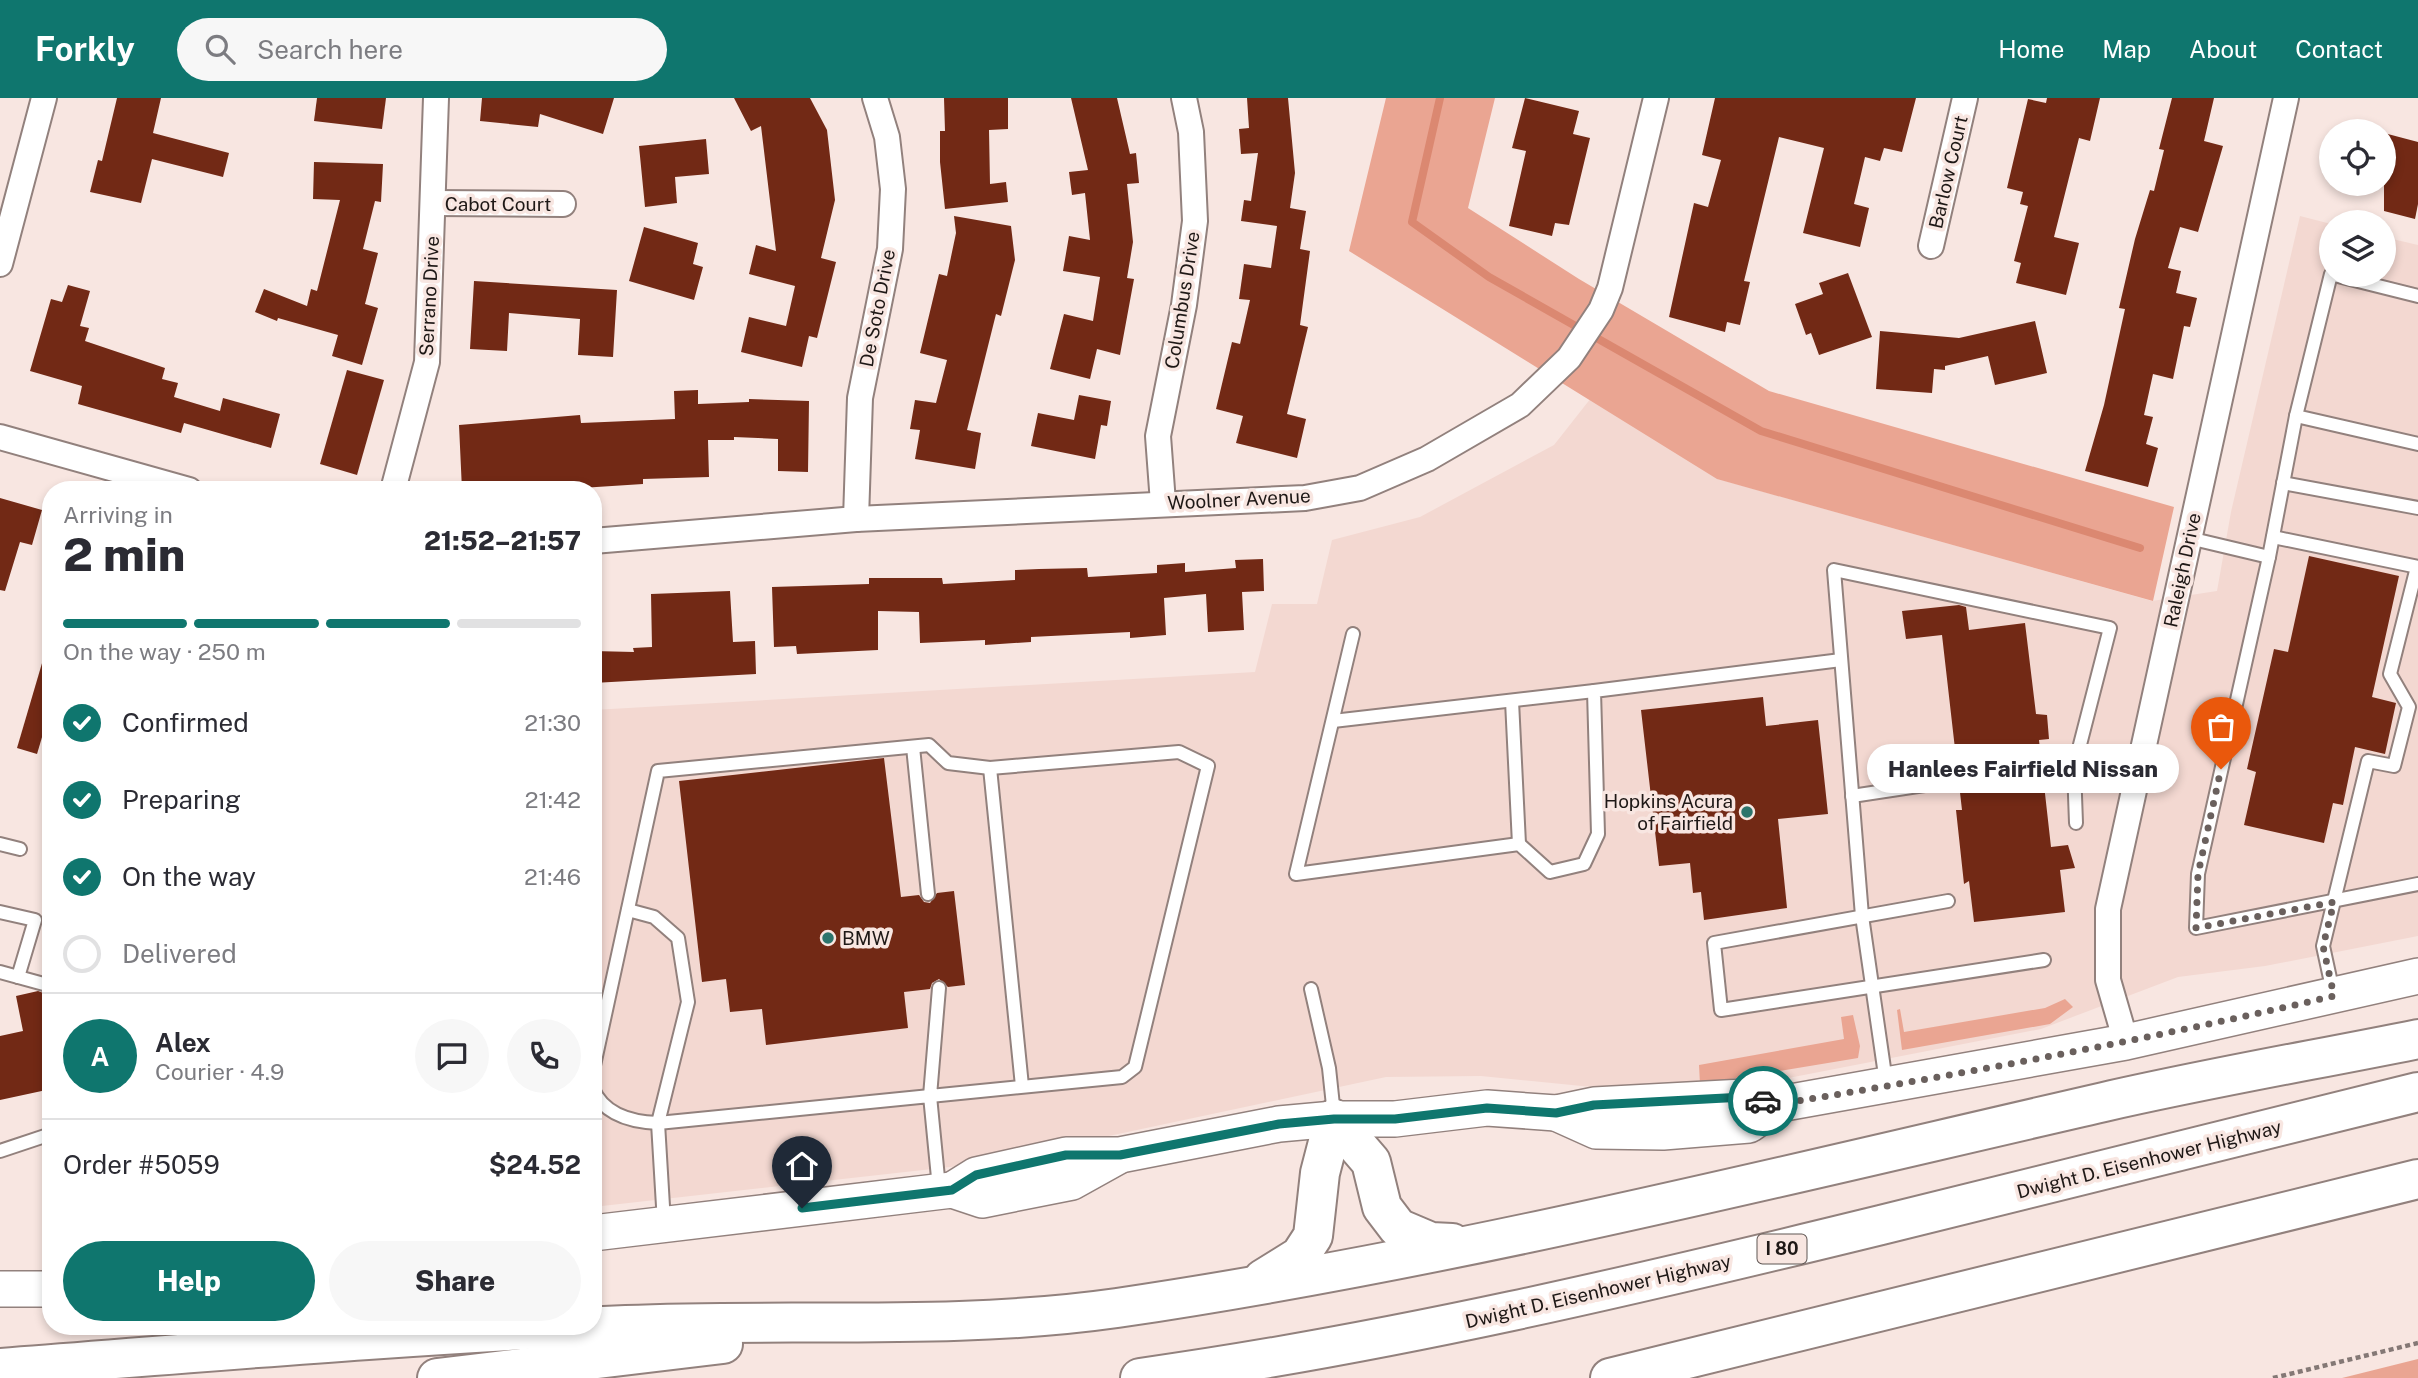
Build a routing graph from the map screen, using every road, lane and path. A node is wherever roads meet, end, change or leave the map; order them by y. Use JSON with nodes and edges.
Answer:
{"nodes":[{"id":1,"x":44,"y":98,"type":"edge"},
{"id":2,"x":436,"y":98,"type":"edge"},
{"id":3,"x":875,"y":98,"type":"edge"},
{"id":4,"x":1184,"y":98,"type":"edge"},
{"id":5,"x":1656,"y":98,"type":"edge"},
{"id":6,"x":1965,"y":98,"type":"edge"},
{"id":7,"x":2286,"y":98,"type":"edge"},
{"id":8,"x":433,"y":203,"type":"junction"},
{"id":9,"x":564,"y":204,"type":"dead end"},
{"id":10,"x":1931,"y":246,"type":"dead end"},
{"id":11,"x":0,"y":264,"type":"edge"},
{"id":12,"x":2329,"y":287,"type":"edge"},
{"id":13,"x":2383,"y":287,"type":"edge"},
{"id":14,"x":2418,"y":296,"type":"edge"},
{"id":15,"x":2295,"y":416,"type":"junction"},
{"id":16,"x":0,"y":438,"type":"edge"},
{"id":17,"x":2418,"y":444,"type":"edge"},
{"id":18,"x":156,"y":481,"type":"edge"},
{"id":19,"x":395,"y":481,"type":"edge"},
{"id":20,"x":2283,"y":483,"type":"junction"},
{"id":21,"x":1163,"y":503,"type":"junction"},
{"id":22,"x":2418,"y":508,"type":"edge"},
{"id":23,"x":856,"y":519,"type":"junction"},
{"id":24,"x":2273,"y":537,"type":"junction"},
{"id":25,"x":2189,"y":538,"type":"junction"},
{"id":26,"x":602,"y":540,"type":"edge"},
{"id":27,"x":2269,"y":557,"type":"junction"},
{"id":28,"x":2417,"y":567,"type":"edge"},
{"id":29,"x":1353,"y":634,"type":"dead end"},
{"id":30,"x":1841,"y":660,"type":"junction"},
{"id":31,"x":1594,"y":691,"type":"junction"},
{"id":32,"x":1512,"y":701,"type":"junction"},
{"id":33,"x":1333,"y":721,"type":"junction"},
{"id":34,"x":914,"y":747,"type":"junction"},
{"id":35,"x":990,"y":768,"type":"junction"},
{"id":36,"x":2074,"y":768,"type":"junction"},
{"id":37,"x":1951,"y":781,"type":"dead end"},
{"id":38,"x":2136,"y":781,"type":"junction"},
{"id":39,"x":1853,"y":796,"type":"junction"},
{"id":40,"x":2076,"y":823,"type":"dead end"},
{"id":41,"x":0,"y":844,"type":"edge"},
{"id":42,"x":1519,"y":844,"type":"junction"},
{"id":43,"x":20,"y":849,"type":"dead end"},
{"id":44,"x":2418,"y":884,"type":"edge"},
{"id":45,"x":928,"y":894,"type":"dead end"},
{"id":46,"x":1948,"y":901,"type":"dead end"},
{"id":47,"x":2334,"y":902,"type":"junction"},
{"id":48,"x":628,"y":910,"type":"junction"},
{"id":49,"x":0,"y":912,"type":"edge"},
{"id":50,"x":1862,"y":916,"type":"junction"},
{"id":51,"x":2045,"y":960,"type":"dead end"},
{"id":52,"x":0,"y":972,"type":"edge"},
{"id":53,"x":2418,"y":976,"type":"edge"},
{"id":54,"x":18,"y":977,"type":"junction"},
{"id":55,"x":42,"y":984,"type":"edge"},
{"id":56,"x":939,"y":988,"type":"dead end"},
{"id":57,"x":1872,"y":988,"type":"junction"},
{"id":58,"x":1311,"y":989,"type":"dead end"},
{"id":59,"x":2334,"y":996,"type":"junction"},
{"id":60,"x":602,"y":1029,"type":"edge"},
{"id":61,"x":2418,"y":1039,"type":"edge"},
{"id":62,"x":2126,"y":1042,"type":"junction"},
{"id":63,"x":1022,"y":1086,"type":"junction"},
{"id":64,"x":1886,"y":1086,"type":"junction"},
{"id":65,"x":2418,"y":1092,"type":"edge"},
{"id":66,"x":930,"y":1096,"type":"junction"},
{"id":67,"x":602,"y":1103,"type":"edge"},
{"id":68,"x":1334,"y":1119,"type":"junction"},
{"id":69,"x":658,"y":1123,"type":"junction"},
{"id":70,"x":42,"y":1137,"type":"edge"},
{"id":71,"x":0,"y":1151,"type":"edge"},
{"id":72,"x":2418,"y":1179,"type":"edge"},
{"id":73,"x":945,"y":1191,"type":"junction"},
{"id":74,"x":665,"y":1225,"type":"junction"},
{"id":75,"x":602,"y":1232,"type":"edge"},
{"id":76,"x":1469,"y":1244,"type":"junction"},
{"id":77,"x":1254,"y":1285,"type":"junction"},
{"id":78,"x":0,"y":1289,"type":"edge"},
{"id":79,"x":42,"y":1289,"type":"edge"},
{"id":80,"x":881,"y":1321,"type":"junction"},
{"id":81,"x":602,"y":1326,"type":"edge"},
{"id":82,"x":456,"y":1335,"type":"edge"},
{"id":83,"x":2418,"y":1343,"type":"edge"},
{"id":84,"x":0,"y":1368,"type":"edge"},
{"id":85,"x":437,"y":1378,"type":"edge"},
{"id":86,"x":1140,"y":1378,"type":"edge"},
{"id":87,"x":1609,"y":1378,"type":"edge"},
{"id":88,"x":2273,"y":1378,"type":"edge"}],
"edges":[{"from":1,"to":11,"type":"street"},
{"from":2,"to":8,"type":"street","name":"Serrano Drive"},
{"from":3,"to":23,"type":"street","name":"De Soto Drive"},
{"from":4,"to":21,"type":"street","name":"Columbus Drive"},
{"from":5,"to":21,"type":"street","name":"Woolner Avenue"},
{"from":6,"to":10,"type":"street","name":"Barlow Court"},
{"from":7,"to":25,"type":"street","name":"Raleigh Drive"},
{"from":8,"to":9,"type":"street","name":"Cabot Court"},
{"from":8,"to":19,"type":"street","name":"Serrano Drive"},
{"from":12,"to":15,"type":"lane"},
{"from":13,"to":14,"type":"lane"},
{"from":15,"to":17,"type":"lane"},
{"from":15,"to":20,"type":"lane"},
{"from":16,"to":18,"type":"street"},
{"from":20,"to":22,"type":"lane"},
{"from":20,"to":24,"type":"lane"},
{"from":21,"to":23,"type":"street","name":"Woolner Avenue"},
{"from":23,"to":26,"type":"street","name":"Woolner Avenue"},
{"from":24,"to":27,"type":"lane"},
{"from":24,"to":28,"type":"lane"},
{"from":25,"to":27,"type":"lane"},
{"from":25,"to":38,"type":"street","name":"Raleigh Drive"},
{"from":27,"to":47,"type":"lane"},
{"from":28,"to":47,"type":"lane"},
{"from":29,"to":33,"type":"lane"},
{"from":30,"to":31,"type":"lane"},
{"from":30,"to":36,"type":"lane"},
{"from":30,"to":39,"type":"lane"},
{"from":31,"to":32,"type":"lane"},
{"from":31,"to":42,"type":"lane"},
{"from":32,"to":33,"type":"lane"},
{"from":32,"to":42,"type":"lane"},
{"from":33,"to":42,"type":"lane"},
{"from":34,"to":35,"type":"lane"},
{"from":34,"to":45,"type":"lane"},
{"from":34,"to":48,"type":"lane"},
{"from":35,"to":63,"type":"lane"},
{"from":35,"to":63,"type":"lane"},
{"from":36,"to":38,"type":"lane"},
{"from":36,"to":40,"type":"lane"},
{"from":37,"to":39,"type":"lane"},
{"from":38,"to":62,"type":"street","name":"Raleigh Drive"},
{"from":39,"to":50,"type":"lane"},
{"from":41,"to":43,"type":"lane"},
{"from":44,"to":47,"type":"lane"},
{"from":46,"to":50,"type":"lane"},
{"from":47,"to":59,"type":"lane"},
{"from":48,"to":60,"type":"lane"},
{"from":48,"to":69,"type":"lane"},
{"from":49,"to":54,"type":"lane"},
{"from":50,"to":57,"type":"lane"},
{"from":50,"to":57,"type":"lane"},
{"from":51,"to":57,"type":"lane"},
{"from":52,"to":54,"type":"lane"},
{"from":53,"to":59,"type":"street"},
{"from":54,"to":55,"type":"lane"},
{"from":56,"to":66,"type":"lane"},
{"from":57,"to":64,"type":"lane"},
{"from":58,"to":68,"type":"lane"},
{"from":59,"to":62,"type":"street"},
{"from":61,"to":76,"type":"highway"},
{"from":62,"to":64,"type":"street"},
{"from":63,"to":66,"type":"lane"},
{"from":64,"to":68,"type":"street"},
{"from":65,"to":86,"type":"highway","name":"Dwight D. Eisenhower Highway","number":"I 80"},
{"from":66,"to":69,"type":"lane"},
{"from":66,"to":73,"type":"lane"},
{"from":67,"to":69,"type":"lane"},
{"from":68,"to":73,"type":"street"},
{"from":68,"to":76,"type":"highway"},
{"from":68,"to":77,"type":"highway"},
{"from":69,"to":74,"type":"lane"},
{"from":70,"to":71,"type":"lane"},
{"from":72,"to":87,"type":"highway"},
{"from":73,"to":74,"type":"street"},
{"from":74,"to":75,"type":"street"},
{"from":76,"to":77,"type":"highway"},
{"from":77,"to":80,"type":"highway"},
{"from":78,"to":79,"type":"street"},
{"from":80,"to":81,"type":"highway"},
{"from":80,"to":85,"type":"highway"},
{"from":82,"to":84,"type":"highway"},
{"from":83,"to":88,"type":"path"}]}
